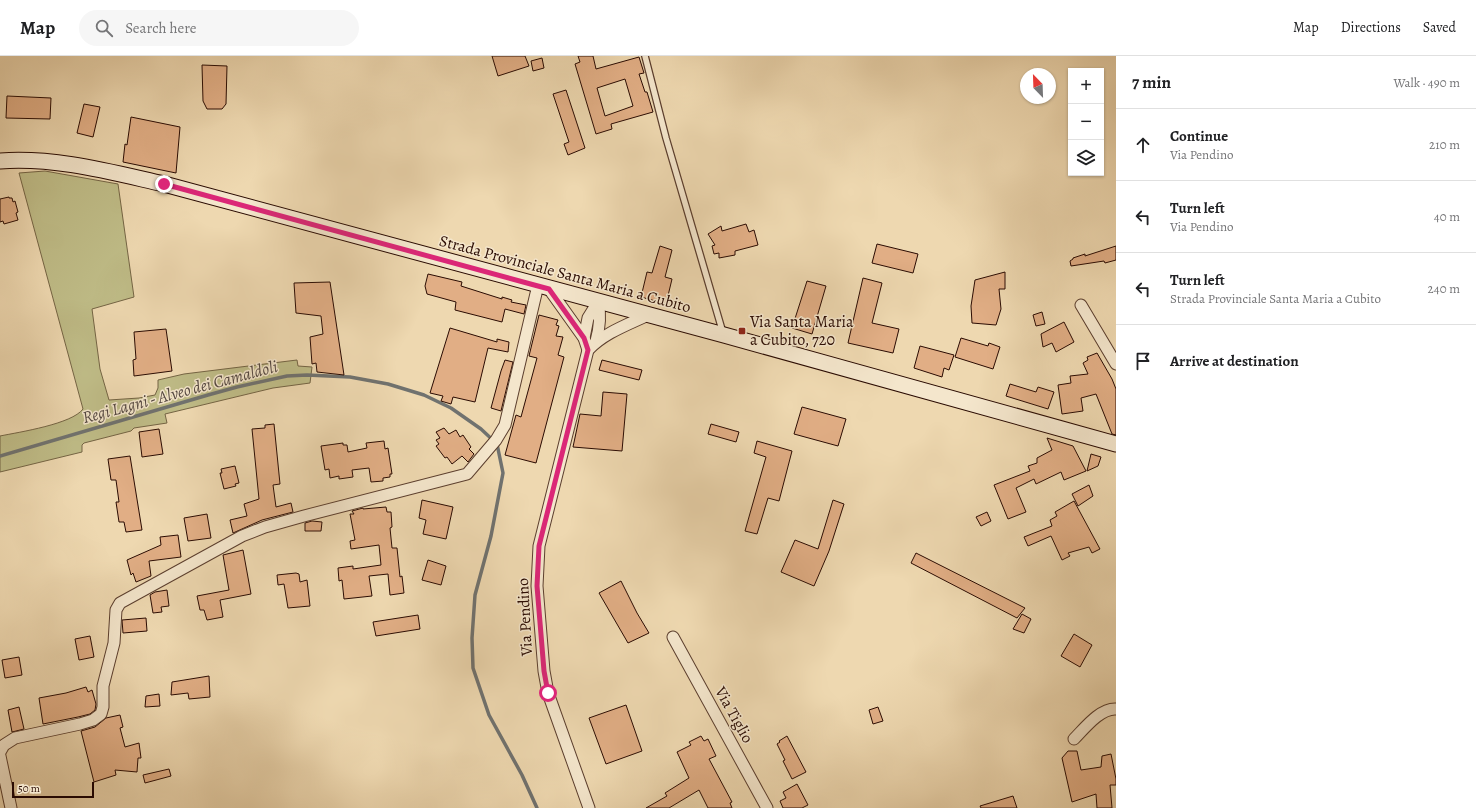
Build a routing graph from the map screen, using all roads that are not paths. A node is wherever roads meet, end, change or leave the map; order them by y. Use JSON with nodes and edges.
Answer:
{"nodes":[{"id":1,"x":645,"y":56,"type":"edge"},
{"id":2,"x":0,"y":161,"type":"edge"},
{"id":3,"x":544,"y":287,"type":"junction"},
{"id":4,"x":598,"y":302,"type":"junction"},
{"id":5,"x":1081,"y":305,"type":"dead end"},
{"id":6,"x":648,"y":315,"type":"junction"},
{"id":7,"x":724,"y":335,"type":"junction"},
{"id":8,"x":584,"y":338,"type":"junction"},
{"id":9,"x":596,"y":341,"type":"junction"},
{"id":10,"x":588,"y":350,"type":"junction"},
{"id":11,"x":1116,"y":364,"type":"edge"},
{"id":12,"x":1116,"y":444,"type":"edge"},
{"id":13,"x":673,"y":637,"type":"dead end"},
{"id":14,"x":1116,"y":709,"type":"edge"},
{"id":15,"x":1074,"y":739,"type":"dead end"},
{"id":16,"x":0,"y":752,"type":"edge"},
{"id":17,"x":0,"y":756,"type":"edge"},
{"id":18,"x":11,"y":808,"type":"edge"},
{"id":19,"x":589,"y":808,"type":"edge"},
{"id":20,"x":767,"y":808,"type":"edge"}],
"edges":[{"from":1,"to":7,"type":"lane"},
{"from":2,"to":3,"type":"main road","name":"Strada Provinciale Santa Maria a Cubito"},
{"from":3,"to":4,"type":"main road","name":"Strada Provinciale Santa Maria a Cubito"},
{"from":3,"to":8,"type":"street"},
{"from":3,"to":16,"type":"street"},
{"from":4,"to":6,"type":"main road","name":"Strada Provinciale Santa Maria a Cubito"},
{"from":4,"to":8,"type":"street"},
{"from":4,"to":9,"type":"street","name":"Via Pendino"},
{"from":5,"to":11,"type":"street"},
{"from":6,"to":7,"type":"main road","name":"Strada Provinciale Santa Maria a Cubito"},
{"from":6,"to":9,"type":"street","name":"Via Pendino"},
{"from":7,"to":12,"type":"main road","name":"Strada Provinciale Santa Maria a Cubito"},
{"from":8,"to":10,"type":"street"},
{"from":9,"to":10,"type":"street","name":"Via Pendino"},
{"from":10,"to":19,"type":"street","name":"Via Pendino"},
{"from":13,"to":20,"type":"street","name":"Via Tiglio"},
{"from":14,"to":15,"type":"street"},
{"from":17,"to":18,"type":"street"}]}
